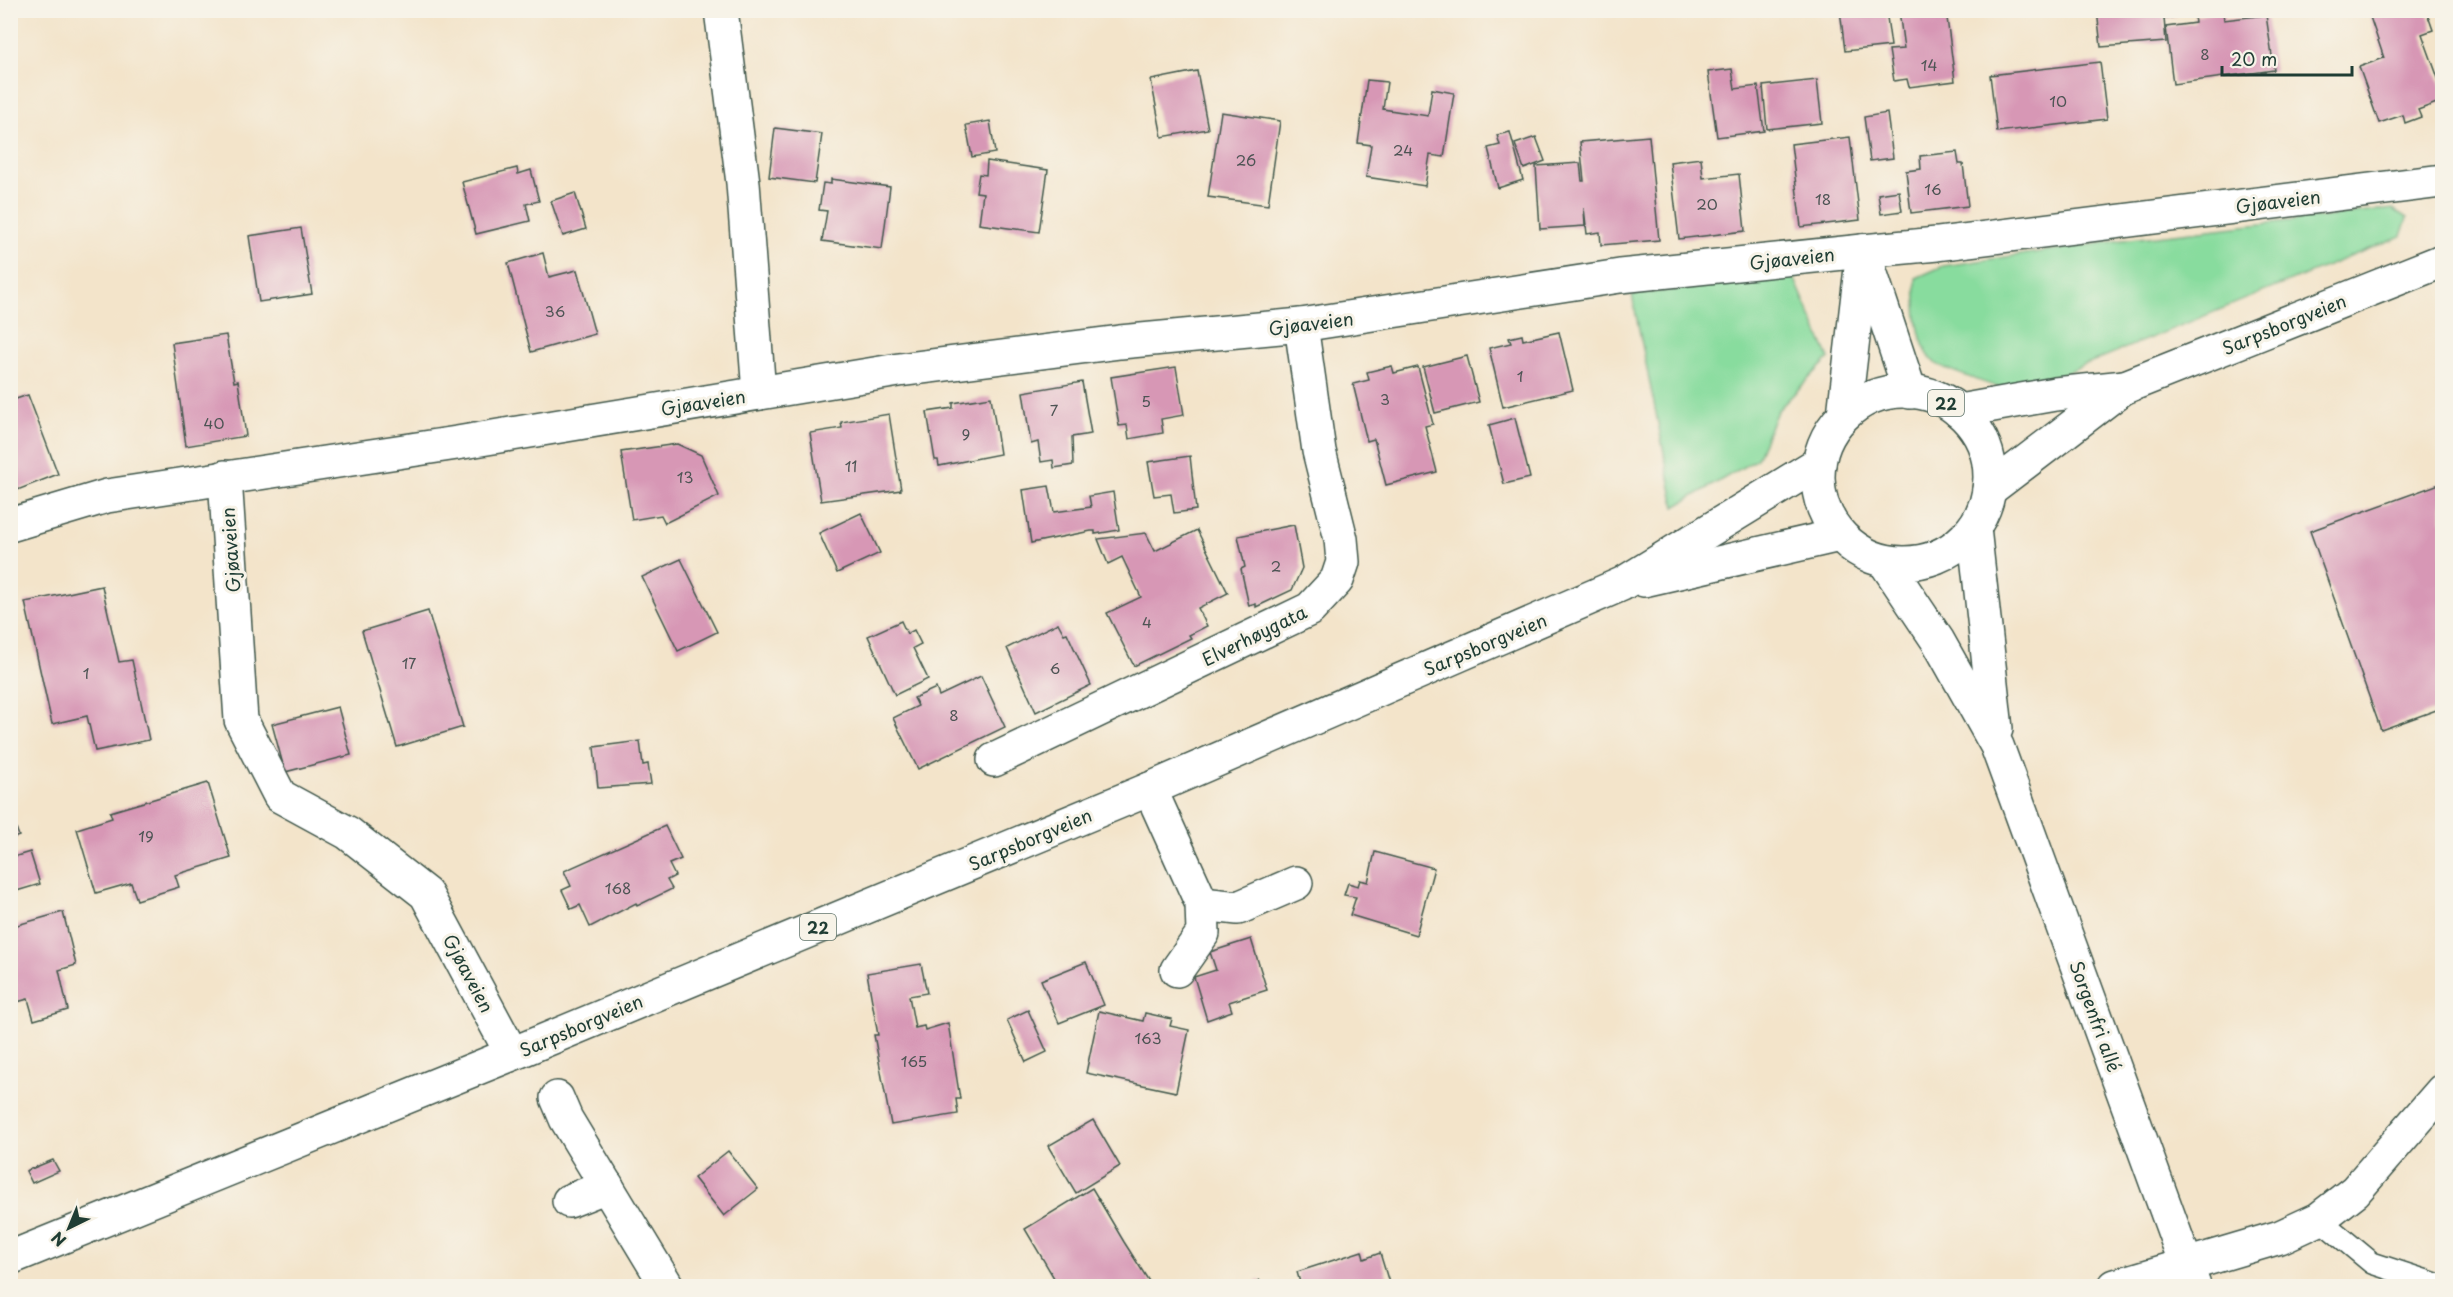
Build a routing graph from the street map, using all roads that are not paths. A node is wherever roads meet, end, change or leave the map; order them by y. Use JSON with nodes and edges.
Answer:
{"nodes":[{"id":1,"x":721,"y":10,"type":"edge"},
{"id":2,"x":2442,"y":181,"type":"edge"},
{"id":3,"x":1863,"y":251,"type":"junction"},
{"id":4,"x":2442,"y":261,"type":"edge"},
{"id":5,"x":1301,"y":325,"type":"junction"},
{"id":6,"x":2125,"y":387,"type":"junction"},
{"id":7,"x":1910,"y":392,"type":"junction"},
{"id":8,"x":759,"y":393,"type":"junction"},
{"id":9,"x":1959,"y":411,"type":"junction"},
{"id":10,"x":1844,"y":415,"type":"junction"},
{"id":11,"x":1819,"y":463,"type":"junction"},
{"id":12,"x":225,"y":477,"type":"junction"},
{"id":13,"x":1989,"y":490,"type":"junction"},
{"id":14,"x":10,"y":525,"type":"edge"},
{"id":15,"x":1974,"y":528,"type":"junction"},
{"id":16,"x":1840,"y":535,"type":"junction"},
{"id":17,"x":1885,"y":562,"type":"junction"},
{"id":18,"x":1622,"y":584,"type":"junction"},
{"id":19,"x":1997,"y":746,"type":"junction"},
{"id":20,"x":994,"y":760,"type":"dead end"},
{"id":21,"x":1150,"y":789,"type":"junction"},
{"id":22,"x":1296,"y":883,"type":"dead end"},
{"id":23,"x":1202,"y":904,"type":"junction"},
{"id":24,"x":1177,"y":970,"type":"dead end"},
{"id":25,"x":512,"y":1054,"type":"junction"},
{"id":26,"x":2442,"y":1091,"type":"edge"},
{"id":27,"x":557,"y":1098,"type":"dead end"},
{"id":28,"x":607,"y":1186,"type":"junction"},
{"id":29,"x":569,"y":1201,"type":"dead end"},
{"id":30,"x":2319,"y":1219,"type":"junction"},
{"id":31,"x":10,"y":1258,"type":"edge"},
{"id":32,"x":2190,"y":1276,"type":"edge"},
{"id":33,"x":2442,"y":1286,"type":"edge"},
{"id":34,"x":667,"y":1287,"type":"edge"},
{"id":35,"x":2115,"y":1287,"type":"edge"}],
"edges":[{"from":1,"to":8,"type":"main road","name":"Gjøaveien"},
{"from":2,"to":3,"type":"main road","name":"Gjøaveien"},
{"from":3,"to":5,"type":"main road","name":"Gjøaveien"},
{"from":3,"to":7,"type":"main road"},
{"from":3,"to":10,"type":"main road","name":"Gjøaveien"},
{"from":4,"to":6,"type":"main road","name":"Sarpsborgveien","number":"22"},
{"from":5,"to":8,"type":"main road","name":"Gjøaveien"},
{"from":5,"to":20,"type":"main road","name":"Elverhøygata"},
{"from":6,"to":9,"type":"main road","name":"Sarpsborgveien","number":"22"},
{"from":6,"to":13,"type":"main road","name":"Sarpsborgveien","number":"22"},
{"from":7,"to":9,"type":"main road","number":"22"},
{"from":7,"to":10,"type":"main road","number":"22"},
{"from":8,"to":12,"type":"main road","name":"Gjøaveien"},
{"from":9,"to":13,"type":"main road","number":"22"},
{"from":10,"to":11,"type":"main road","number":"22"},
{"from":11,"to":16,"type":"main road","number":"22"},
{"from":11,"to":18,"type":"main road","name":"Sarpsborgveien","number":"22"},
{"from":12,"to":14,"type":"main road"},
{"from":12,"to":25,"type":"main road","name":"Gjøaveien"},
{"from":13,"to":15,"type":"main road","number":"22"},
{"from":15,"to":17,"type":"main road","number":"22"},
{"from":15,"to":19,"type":"main road"},
{"from":16,"to":17,"type":"main road","number":"22"},
{"from":16,"to":18,"type":"main road","name":"Sarpsborgveien","number":"22"},
{"from":17,"to":19,"type":"main road"},
{"from":18,"to":21,"type":"main road","name":"Sarpsborgveien","number":"22"},
{"from":19,"to":32,"type":"main road","name":"Sorgenfri allé"},
{"from":21,"to":23,"type":"main road"},
{"from":21,"to":25,"type":"main road","name":"Sarpsborgveien","number":"22"},
{"from":22,"to":23,"type":"main road"},
{"from":23,"to":24,"type":"main road"},
{"from":25,"to":31,"type":"main road","name":"Sarpsborgveien","number":"22"},
{"from":26,"to":30,"type":"main road"},
{"from":27,"to":28,"type":"main road"},
{"from":28,"to":29,"type":"main road"},
{"from":28,"to":34,"type":"main road"},
{"from":30,"to":32,"type":"main road"},
{"from":30,"to":33,"type":"lane"},
{"from":32,"to":35,"type":"main road"}]}
